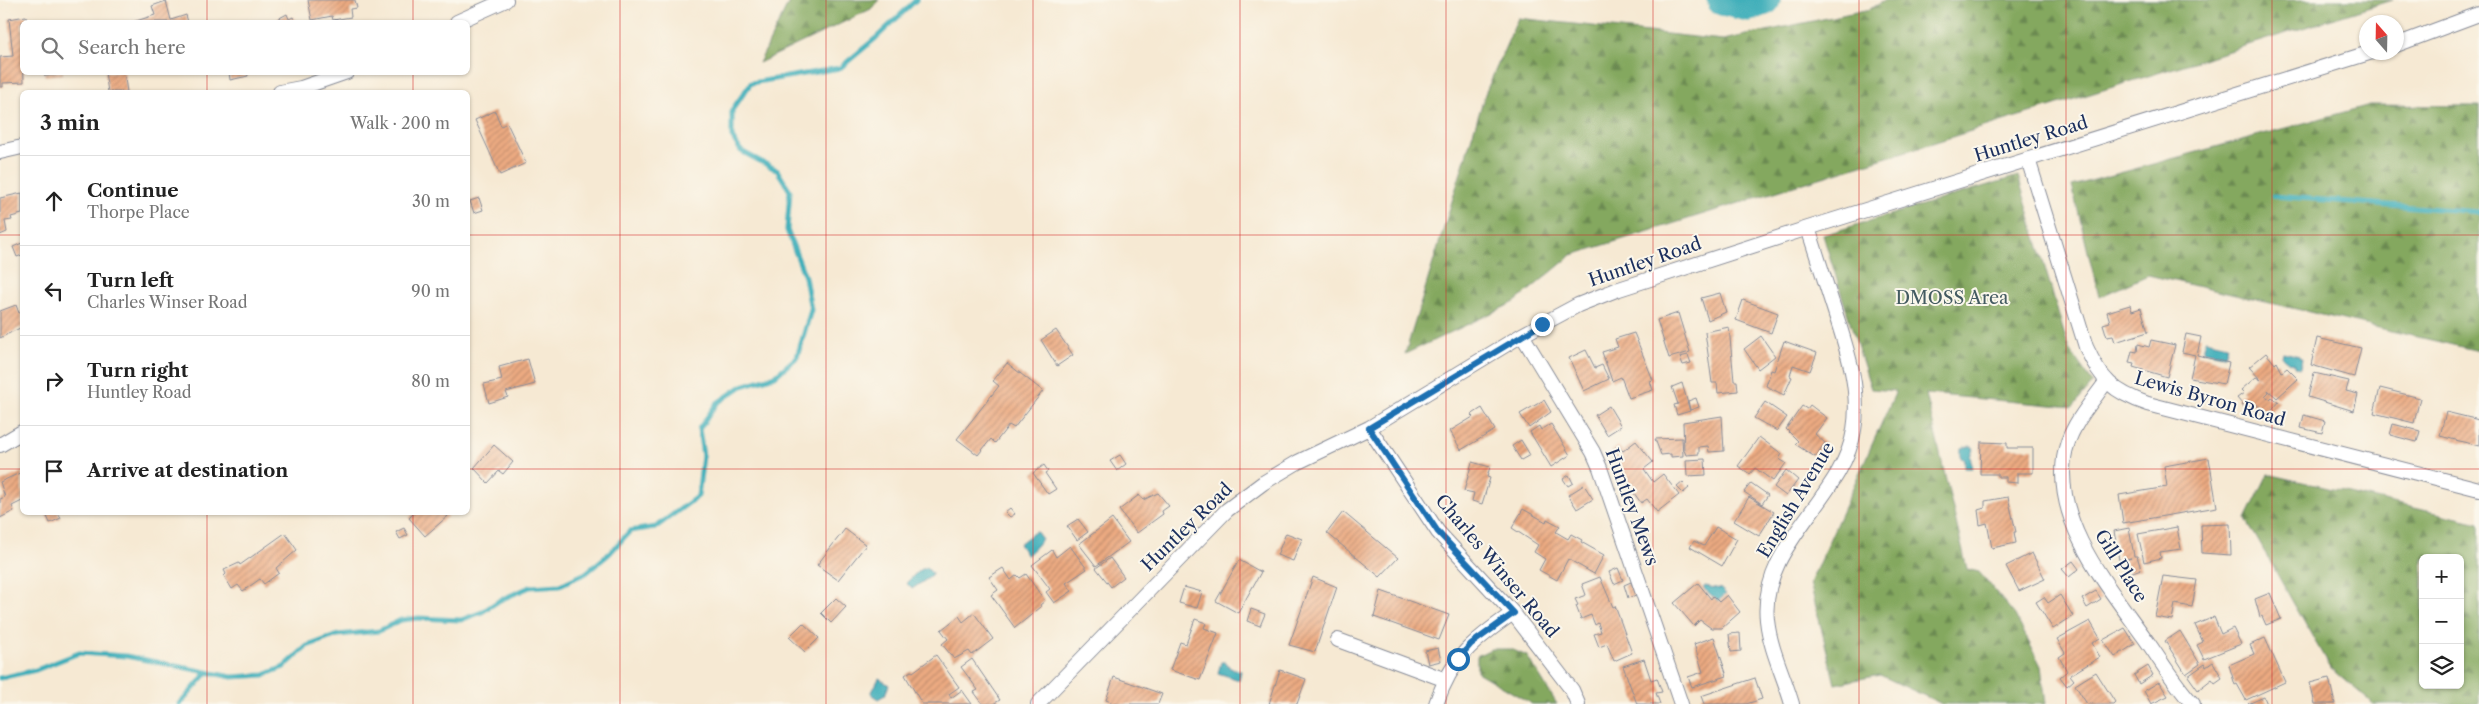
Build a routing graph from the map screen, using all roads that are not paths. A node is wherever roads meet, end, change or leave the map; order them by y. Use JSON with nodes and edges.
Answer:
{"nodes":[{"id":1,"x":506,"y":0,"type":"edge"},
{"id":2,"x":2479,"y":14,"type":"edge"},
{"id":3,"x":461,"y":20,"type":"edge"},
{"id":4,"x":2404,"y":42,"type":"edge"},
{"id":5,"x":2359,"y":56,"type":"edge"},
{"id":6,"x":338,"y":75,"type":"edge"},
{"id":7,"x":290,"y":90,"type":"edge"},
{"id":8,"x":20,"y":147,"type":"edge"},
{"id":9,"x":0,"y":152,"type":"edge"},
{"id":10,"x":2028,"y":159,"type":"junction"},
{"id":11,"x":1808,"y":228,"type":"junction"},
{"id":12,"x":1522,"y":335,"type":"junction"},
{"id":13,"x":2106,"y":382,"type":"junction"},
{"id":14,"x":1369,"y":428,"type":"junction"},
{"id":15,"x":20,"y":433,"type":"edge"},
{"id":16,"x":0,"y":445,"type":"edge"},
{"id":17,"x":2479,"y":489,"type":"edge"},
{"id":18,"x":1514,"y":613,"type":"junction"},
{"id":19,"x":1338,"y":640,"type":"dead end"},
{"id":20,"x":1446,"y":680,"type":"junction"},
{"id":21,"x":1038,"y":704,"type":"edge"},
{"id":22,"x":1436,"y":704,"type":"edge"},
{"id":23,"x":1578,"y":704,"type":"edge"},
{"id":24,"x":1681,"y":704,"type":"edge"},
{"id":25,"x":1792,"y":704,"type":"edge"},
{"id":26,"x":2193,"y":704,"type":"edge"}],
"edges":[{"from":1,"to":3,"type":"street"},
{"from":2,"to":4,"type":"street"},
{"from":5,"to":10,"type":"street","name":"Huntley Road"},
{"from":6,"to":7,"type":"street"},
{"from":8,"to":9,"type":"street"},
{"from":10,"to":11,"type":"street","name":"Huntley Road"},
{"from":10,"to":13,"type":"street","name":"Lewis Byron Road"},
{"from":11,"to":12,"type":"street","name":"Huntley Road"},
{"from":11,"to":25,"type":"street","name":"English Avenue"},
{"from":12,"to":14,"type":"street","name":"Huntley Road"},
{"from":12,"to":24,"type":"street","name":"Huntley Mews"},
{"from":13,"to":17,"type":"street","name":"Lewis Byron Road"},
{"from":13,"to":26,"type":"street","name":"Gill Place"},
{"from":14,"to":18,"type":"street","name":"Charles Winser Road"},
{"from":14,"to":21,"type":"street","name":"Huntley Road"},
{"from":15,"to":16,"type":"street"},
{"from":18,"to":20,"type":"street"},
{"from":18,"to":23,"type":"street","name":"Charles Winser Road"},
{"from":19,"to":20,"type":"street"},
{"from":20,"to":22,"type":"street"}]}
